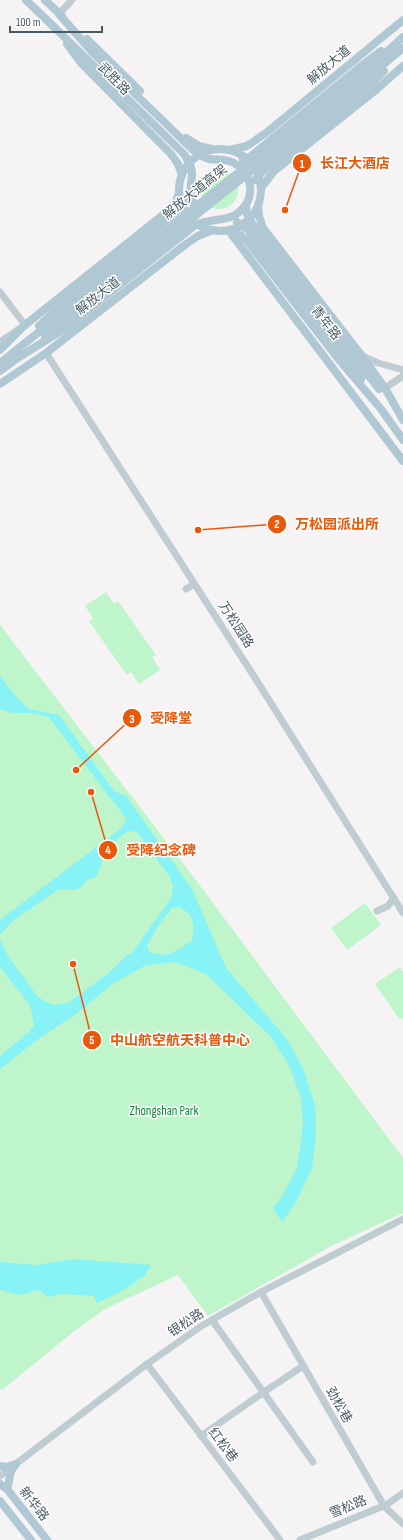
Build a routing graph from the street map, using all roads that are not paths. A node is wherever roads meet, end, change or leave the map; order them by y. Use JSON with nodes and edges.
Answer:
{"nodes":[{"id":1,"x":26,"y":0,"type":"edge"},
{"id":2,"x":45,"y":0,"type":"edge"},
{"id":3,"x":72,"y":0,"type":"edge"},
{"id":4,"x":59,"y":14,"type":"junction"},
{"id":5,"x":403,"y":20,"type":"edge"},
{"id":6,"x":50,"y":23,"type":"junction"},
{"id":7,"x":403,"y":37,"type":"edge"},
{"id":8,"x":403,"y":49,"type":"edge"},
{"id":9,"x":90,"y":56,"type":"junction"},
{"id":10,"x":403,"y":66,"type":"edge"},
{"id":11,"x":333,"y":77,"type":"junction"},
{"id":12,"x":356,"y":106,"type":"junction"},
{"id":13,"x":214,"y":149,"type":"junction"},
{"id":14,"x":228,"y":150,"type":"junction"},
{"id":15,"x":232,"y":162,"type":"junction"},
{"id":16,"x":182,"y":175,"type":"junction"},
{"id":17,"x":261,"y":188,"type":"junction"},
{"id":18,"x":179,"y":190,"type":"junction"},
{"id":19,"x":190,"y":192,"type":"junction"},
{"id":20,"x":249,"y":195,"type":"junction"},
{"id":21,"x":258,"y":204,"type":"junction"},
{"id":22,"x":246,"y":205,"type":"junction"},
{"id":23,"x":229,"y":218,"type":"junction"},
{"id":24,"x":218,"y":219,"type":"junction"},
{"id":25,"x":213,"y":230,"type":"junction"},
{"id":26,"x":227,"y":230,"type":"junction"},
{"id":27,"x":0,"y":292,"type":"edge"},
{"id":28,"x":25,"y":325,"type":"junction"},
{"id":29,"x":0,"y":342,"type":"edge"},
{"id":30,"x":0,"y":350,"type":"edge"},
{"id":31,"x":46,"y":353,"type":"junction"},
{"id":32,"x":14,"y":356,"type":"junction"},
{"id":33,"x":350,"y":356,"type":"junction"},
{"id":34,"x":362,"y":356,"type":"junction"},
{"id":35,"x":0,"y":363,"type":"edge"},
{"id":36,"x":403,"y":370,"type":"edge"},
{"id":37,"x":0,"y":371,"type":"edge"},
{"id":38,"x":403,"y":376,"type":"edge"},
{"id":39,"x":0,"y":384,"type":"edge"},
{"id":40,"x":385,"y":388,"type":"junction"},
{"id":41,"x":381,"y":409,"type":"junction"},
{"id":42,"x":401,"y":418,"type":"edge"},
{"id":43,"x":403,"y":440,"type":"edge"},
{"id":44,"x":403,"y":461,"type":"edge"},
{"id":45,"x":194,"y":584,"type":"junction"},
{"id":46,"x":186,"y":589,"type":"dead end"},
{"id":47,"x":394,"y":898,"type":"junction"},
{"id":48,"x":377,"y":911,"type":"dead end"},
{"id":49,"x":403,"y":913,"type":"edge"},
{"id":50,"x":403,"y":1219,"type":"edge"},
{"id":51,"x":261,"y":1292,"type":"junction"},
{"id":52,"x":212,"y":1320,"type":"junction"},
{"id":53,"x":147,"y":1364,"type":"junction"},
{"id":54,"x":304,"y":1366,"type":"junction"},
{"id":55,"x":264,"y":1392,"type":"junction"},
{"id":56,"x":201,"y":1436,"type":"junction"},
{"id":57,"x":313,"y":1462,"type":"dead end"},
{"id":58,"x":16,"y":1464,"type":"junction"},
{"id":59,"x":0,"y":1466,"type":"edge"},
{"id":60,"x":0,"y":1476,"type":"edge"},
{"id":61,"x":0,"y":1484,"type":"edge"},
{"id":62,"x":7,"y":1489,"type":"junction"},
{"id":63,"x":403,"y":1493,"type":"edge"},
{"id":64,"x":0,"y":1500,"type":"edge"},
{"id":65,"x":384,"y":1506,"type":"junction"},
{"id":66,"x":403,"y":1524,"type":"edge"},
{"id":67,"x":31,"y":1540,"type":"edge"},
{"id":68,"x":48,"y":1540,"type":"edge"},
{"id":69,"x":280,"y":1540,"type":"edge"},
{"id":70,"x":300,"y":1540,"type":"edge"}],
"edges":[{"from":1,"to":6,"type":"main road","name":"武胜路"},
{"from":2,"to":4,"type":"main road","name":"武胜路"},
{"from":3,"to":4,"type":"street"},
{"from":4,"to":9,"type":"main road"},
{"from":4,"to":13,"type":"main road","name":"武胜路"},
{"from":5,"to":11,"type":"main road","name":"解放大道"},
{"from":6,"to":9,"type":"main road"},
{"from":6,"to":16,"type":"main road","name":"武胜路"},
{"from":7,"to":15,"type":"main road"},
{"from":7,"to":32,"type":"main road","name":"解放大道高架"},
{"from":8,"to":20,"type":"main road"},
{"from":8,"to":32,"type":"main road","name":"解放大道高架"},
{"from":9,"to":15,"type":"main road"},
{"from":9,"to":19,"type":"main road"},
{"from":10,"to":12,"type":"main road"},
{"from":11,"to":12,"type":"main road"},
{"from":11,"to":14,"type":"main road","name":"解放大道"},
{"from":12,"to":17,"type":"main road"},
{"from":13,"to":14,"type":"main road"},
{"from":13,"to":16,"type":"main road"},
{"from":14,"to":17,"type":"main road"},
{"from":15,"to":20,"type":"main road"},
{"from":16,"to":18,"type":"main road"},
{"from":17,"to":21,"type":"main road"},
{"from":18,"to":25,"type":"main road"},
{"from":18,"to":28,"type":"main road","name":"解放大道"},
{"from":19,"to":24,"type":"main road"},
{"from":19,"to":32,"type":"main road"},
{"from":20,"to":22,"type":"main road"},
{"from":21,"to":26,"type":"main road"},
{"from":21,"to":34,"type":"main road","name":"青年路"},
{"from":22,"to":23,"type":"main road"},
{"from":22,"to":33,"type":"main road"},
{"from":23,"to":24,"type":"main road"},
{"from":23,"to":33,"type":"main road"},
{"from":24,"to":32,"type":"main road"},
{"from":25,"to":26,"type":"main road"},
{"from":25,"to":31,"type":"main road","name":"解放大道"},
{"from":26,"to":41,"type":"main road","name":"青年路"},
{"from":26,"to":44,"type":"main road"},
{"from":27,"to":28,"type":"street"},
{"from":28,"to":29,"type":"street"},
{"from":28,"to":30,"type":"main road","name":"解放大道"},
{"from":31,"to":39,"type":"main road","name":"解放大道"},
{"from":31,"to":45,"type":"street","name":"万松园路"},
{"from":32,"to":35,"type":"main road","name":"解放大道高架"},
{"from":32,"to":37,"type":"main road","name":"解放大道高架"},
{"from":33,"to":41,"type":"main road"},
{"from":33,"to":42,"type":"main road"},
{"from":34,"to":36,"type":"street"},
{"from":34,"to":40,"type":"main road","name":"青年路"},
{"from":38,"to":40,"type":"street"},
{"from":40,"to":42,"type":"main road","name":"青年路"},
{"from":41,"to":43,"type":"main road","name":"青年路"},
{"from":45,"to":46,"type":"street"},
{"from":45,"to":47,"type":"street","name":"万松园路"},
{"from":47,"to":48,"type":"street"},
{"from":47,"to":49,"type":"street","name":"万松园路"},
{"from":50,"to":51,"type":"street","name":"银松路"},
{"from":51,"to":52,"type":"street","name":"银松路"},
{"from":51,"to":54,"type":"street","name":"劲松巷"},
{"from":52,"to":53,"type":"street","name":"银松路"},
{"from":52,"to":55,"type":"street"},
{"from":53,"to":56,"type":"street","name":"红松巷"},
{"from":53,"to":58,"type":"street","name":"银松路"},
{"from":54,"to":55,"type":"street"},
{"from":54,"to":65,"type":"street","name":"劲松巷"},
{"from":55,"to":56,"type":"street"},
{"from":55,"to":57,"type":"street"},
{"from":56,"to":69,"type":"street","name":"红松巷"},
{"from":58,"to":59,"type":"main road"},
{"from":58,"to":60,"type":"street","name":"银松路"},
{"from":58,"to":62,"type":"main road"},
{"from":61,"to":62,"type":"main road","name":"新华路"},
{"from":62,"to":68,"type":"main road","name":"新华路"},
{"from":63,"to":65,"type":"street","name":"雪松路"},
{"from":64,"to":67,"type":"main road","name":"新华路"},
{"from":65,"to":66,"type":"street","name":"劲松巷"},
{"from":65,"to":70,"type":"street","name":"雪松路"}]}
